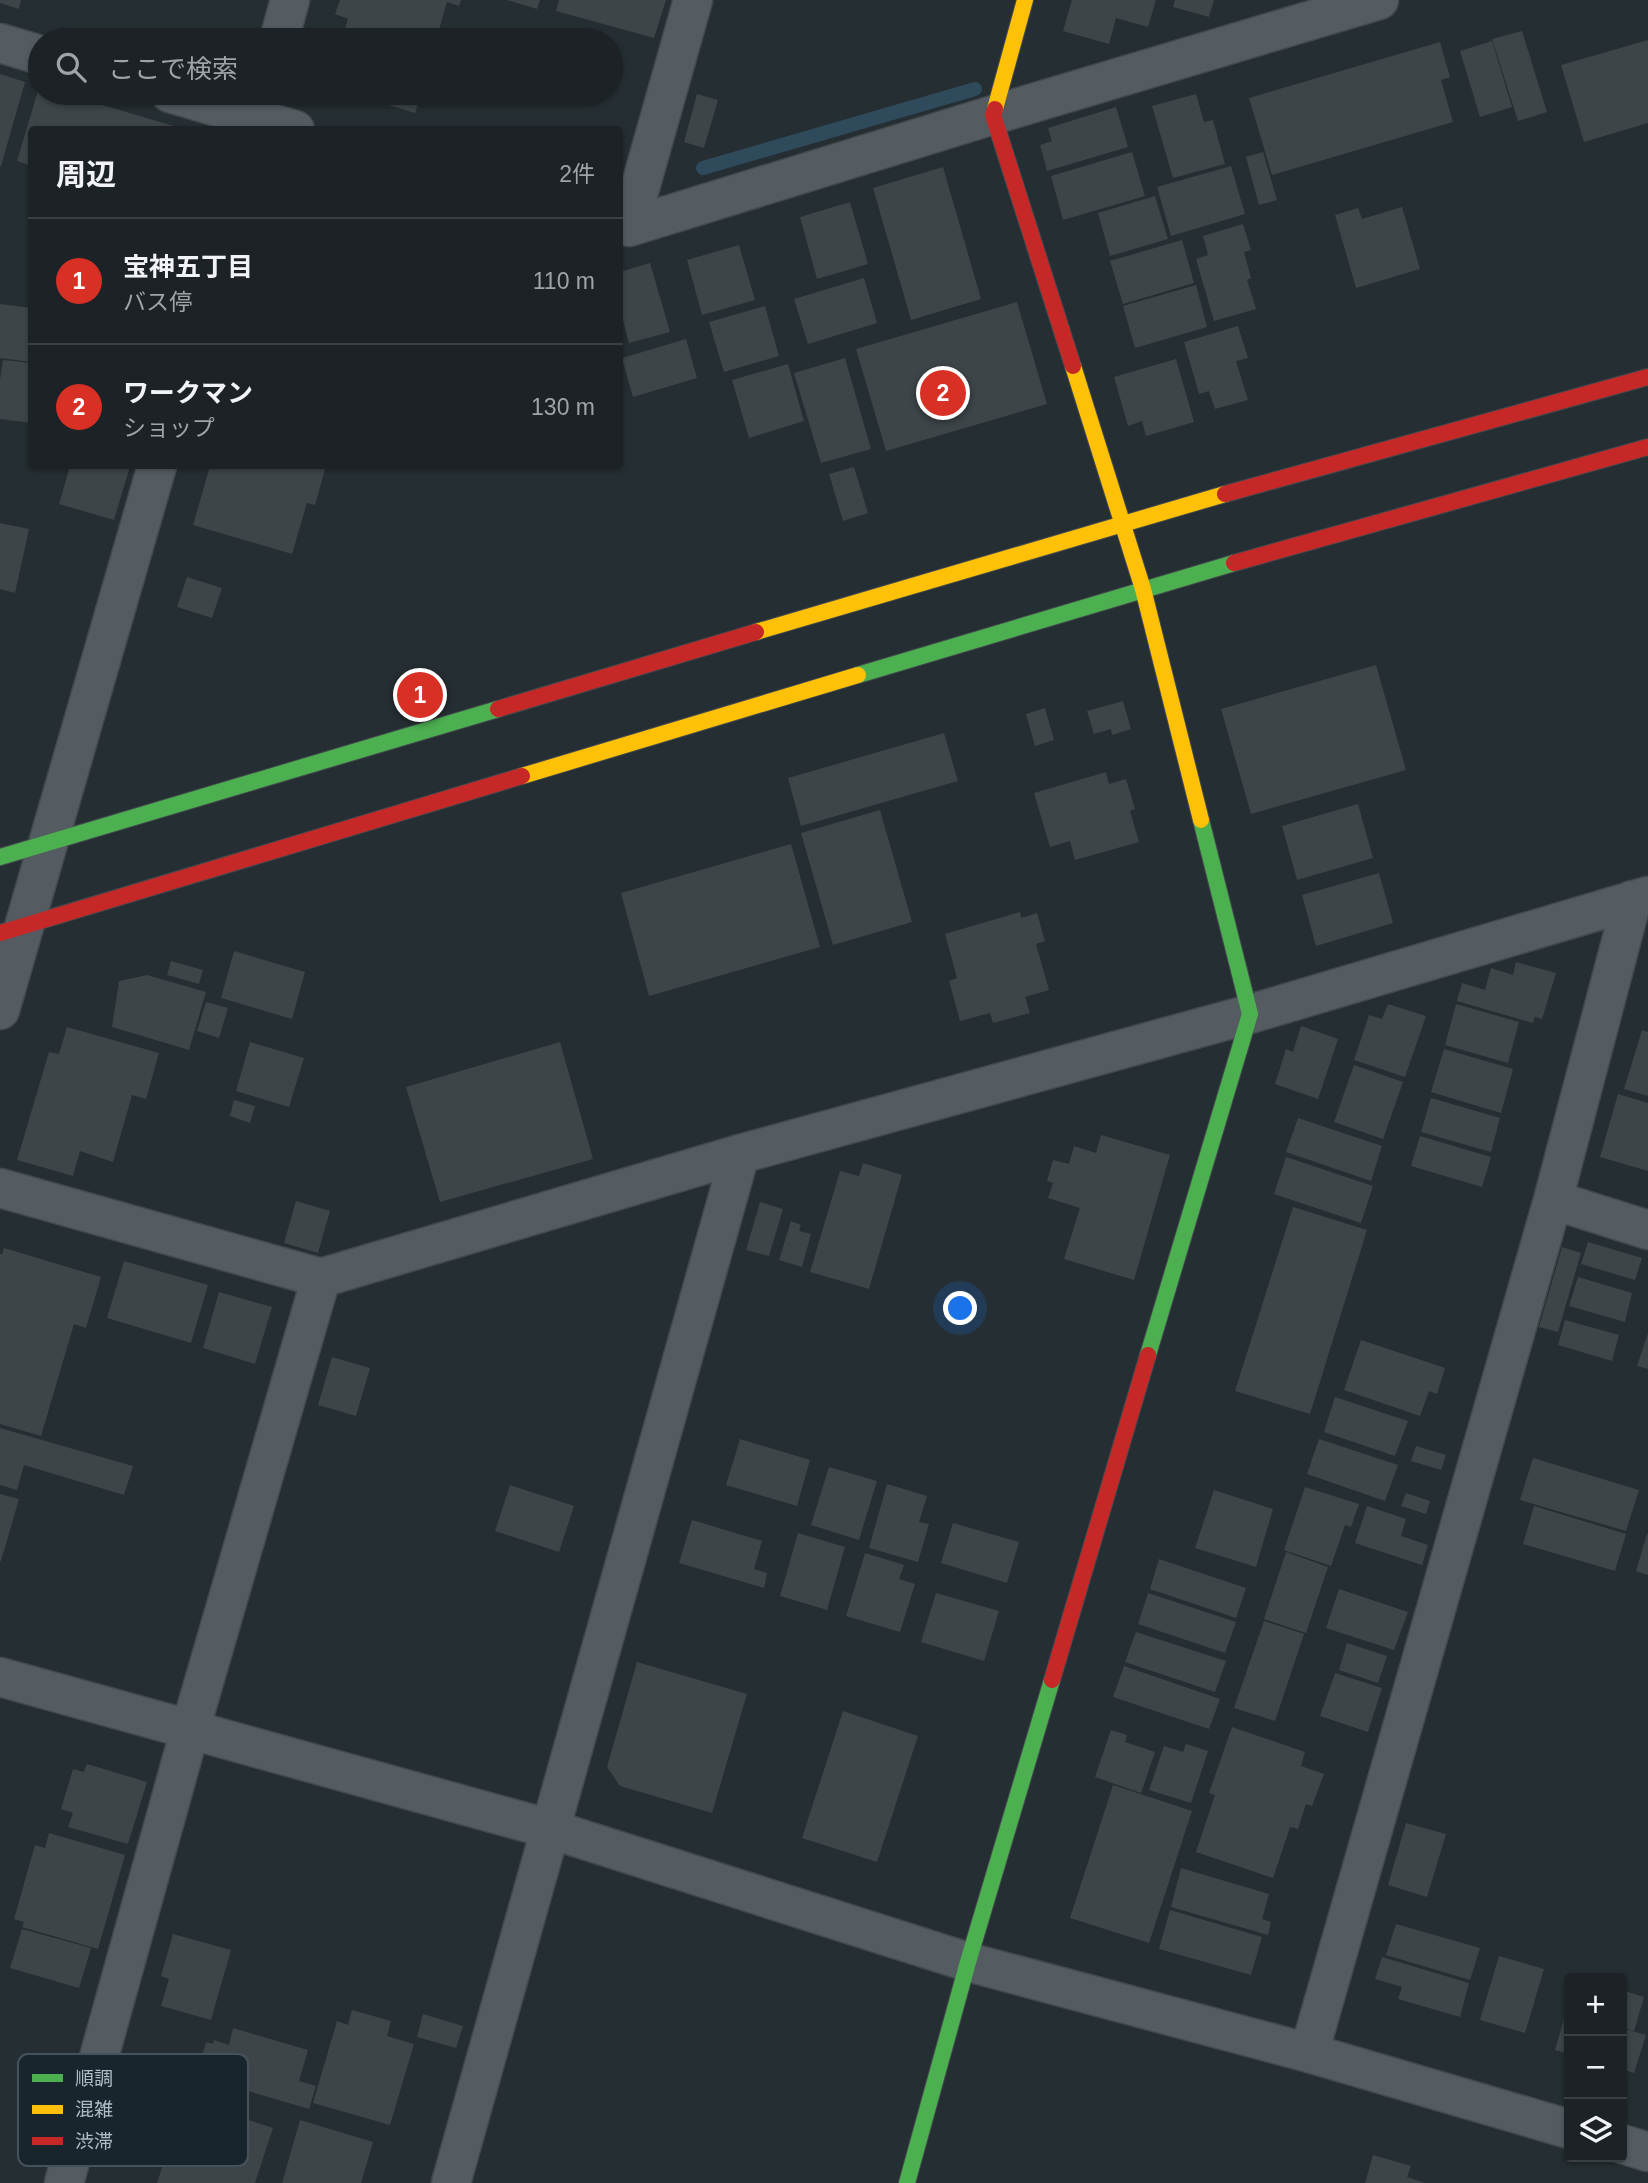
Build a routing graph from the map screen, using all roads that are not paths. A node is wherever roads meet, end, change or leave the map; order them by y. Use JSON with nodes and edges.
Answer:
{"nodes":[{"id":1,"x":290,"y":0,"type":"edge"},
{"id":2,"x":694,"y":0,"type":"edge"},
{"id":3,"x":1025,"y":0,"type":"edge"},
{"id":4,"x":1379,"y":0,"type":"edge"},
{"id":5,"x":282,"y":28,"type":"edge"},
{"id":6,"x":0,"y":43,"type":"edge"},
{"id":7,"x":28,"y":51,"type":"edge"},
{"id":8,"x":222,"y":105,"type":"edge"},
{"id":9,"x":257,"y":113,"type":"edge"},
{"id":10,"x":993,"y":115,"type":"junction"},
{"id":11,"x":286,"y":126,"type":"edge"},
{"id":12,"x":624,"y":226,"type":"edge"},
{"id":13,"x":1648,"y":377,"type":"edge"},
{"id":14,"x":1648,"y":447,"type":"edge"},
{"id":15,"x":156,"y":469,"type":"edge"},
{"id":16,"x":1122,"y":523,"type":"junction"},
{"id":17,"x":1143,"y":589,"type":"junction"},
{"id":18,"x":49,"y":843,"type":"junction"},
{"id":19,"x":0,"y":857,"type":"edge"},
{"id":20,"x":1640,"y":898,"type":"edge"},
{"id":21,"x":12,"y":930,"type":"edge"},
{"id":22,"x":0,"y":1010,"type":"edge"},
{"id":23,"x":1251,"y":1014,"type":"junction"},
{"id":24,"x":740,"y":1154,"type":"junction"},
{"id":25,"x":0,"y":1188,"type":"edge"},
{"id":26,"x":1553,"y":1200,"type":"junction"},
{"id":27,"x":1648,"y":1230,"type":"edge"},
{"id":28,"x":321,"y":1278,"type":"junction"},
{"id":29,"x":0,"y":1677,"type":"edge"},
{"id":30,"x":190,"y":1730,"type":"junction"},
{"id":31,"x":550,"y":1829,"type":"junction"},
{"id":32,"x":968,"y":1962,"type":"junction"},
{"id":33,"x":1310,"y":2053,"type":"junction"},
{"id":34,"x":100,"y":2054,"type":"edge"},
{"id":35,"x":1564,"y":2128,"type":"edge"},
{"id":36,"x":1627,"y":2146,"type":"edge"},
{"id":37,"x":1648,"y":2152,"type":"edge"},
{"id":38,"x":69,"y":2166,"type":"edge"},
{"id":39,"x":64,"y":2183,"type":"edge"},
{"id":40,"x":451,"y":2183,"type":"edge"},
{"id":41,"x":907,"y":2183,"type":"edge"}],
"edges":[{"from":1,"to":5,"type":"street"},
{"from":2,"to":12,"type":"street"},
{"from":3,"to":10,"type":"street"},
{"from":4,"to":10,"type":"street"},
{"from":6,"to":7,"type":"street"},
{"from":8,"to":9,"type":"street"},
{"from":9,"to":11,"type":"street"},
{"from":10,"to":12,"type":"street"},
{"from":10,"to":16,"type":"street"},
{"from":13,"to":16,"type":"street"},
{"from":14,"to":17,"type":"street"},
{"from":15,"to":18,"type":"street"},
{"from":16,"to":17,"type":"street"},
{"from":16,"to":18,"type":"street"},
{"from":17,"to":21,"type":"street"},
{"from":17,"to":23,"type":"street"},
{"from":18,"to":19,"type":"street"},
{"from":18,"to":21,"type":"street"},
{"from":20,"to":23,"type":"street"},
{"from":20,"to":26,"type":"street"},
{"from":21,"to":22,"type":"street"},
{"from":23,"to":24,"type":"street"},
{"from":23,"to":32,"type":"street"},
{"from":24,"to":28,"type":"street"},
{"from":24,"to":31,"type":"street"},
{"from":25,"to":28,"type":"street"},
{"from":26,"to":27,"type":"street"},
{"from":26,"to":33,"type":"street"},
{"from":28,"to":30,"type":"street"},
{"from":29,"to":30,"type":"street"},
{"from":30,"to":31,"type":"street"},
{"from":30,"to":34,"type":"street"},
{"from":31,"to":32,"type":"street"},
{"from":31,"to":40,"type":"street"},
{"from":32,"to":33,"type":"street"},
{"from":32,"to":41,"type":"street"},
{"from":33,"to":35,"type":"street"},
{"from":36,"to":37,"type":"street"},
{"from":38,"to":39,"type":"street"}]}
